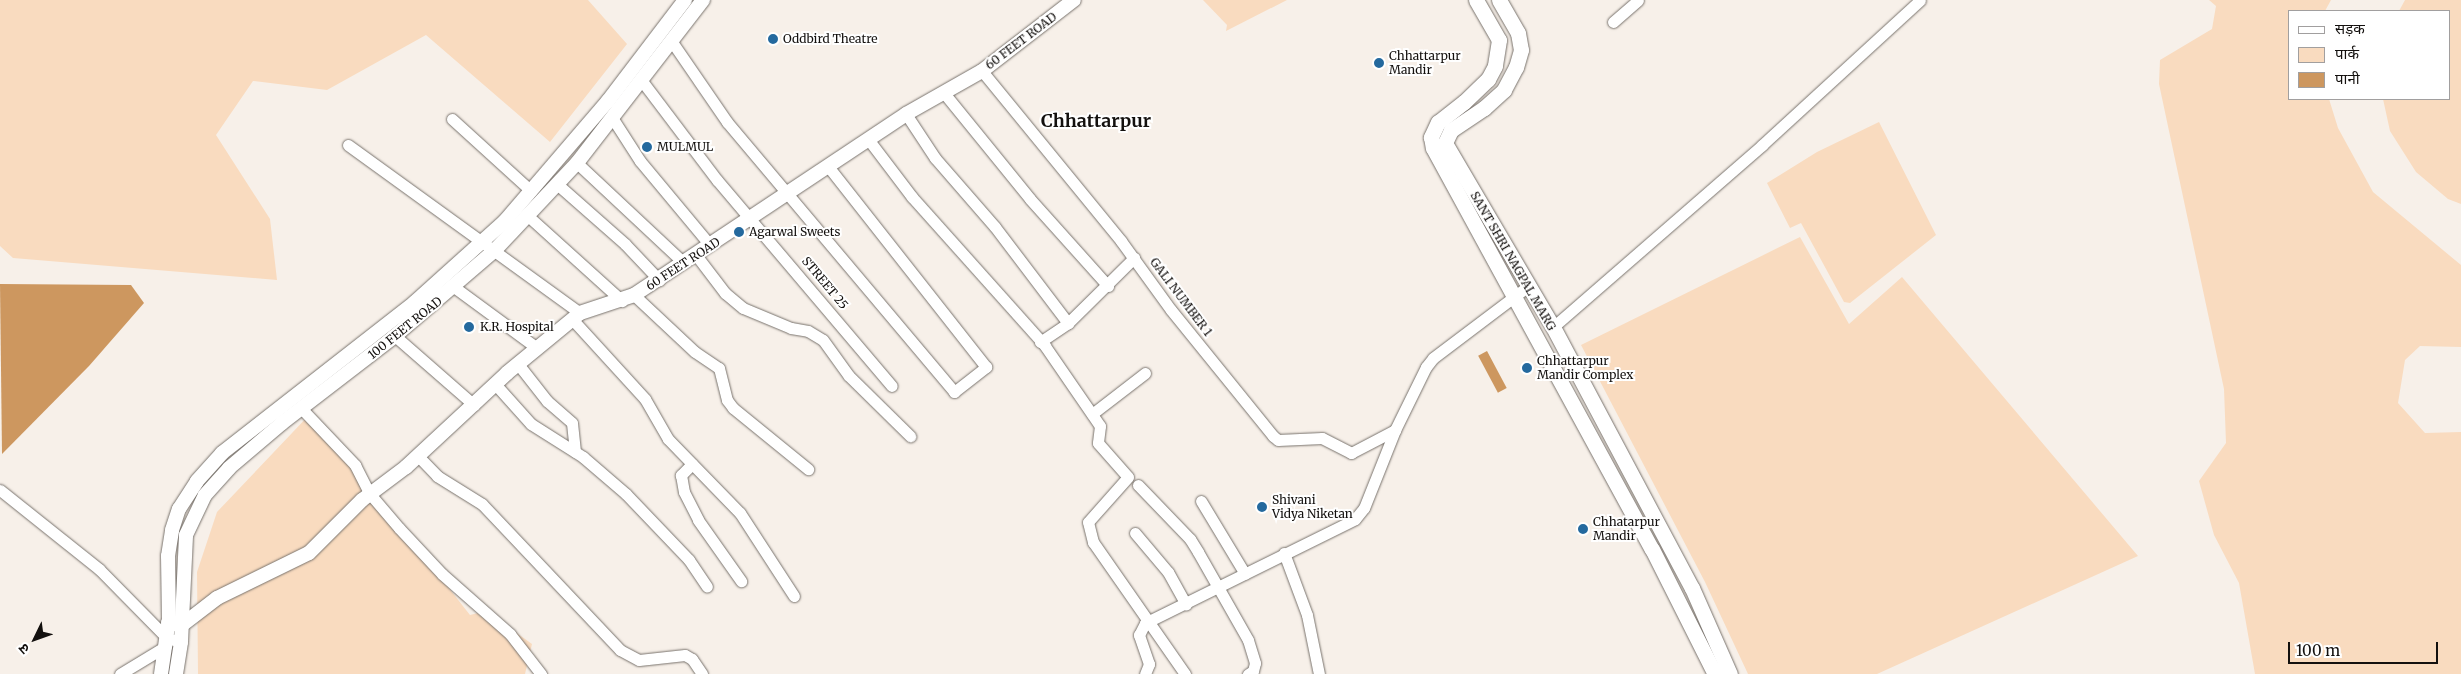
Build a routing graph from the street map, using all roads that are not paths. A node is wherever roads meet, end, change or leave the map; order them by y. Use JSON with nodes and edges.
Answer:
{"nodes":[{"id":1,"x":685,"y":0,"type":"edge"},
{"id":2,"x":703,"y":0,"type":"edge"},
{"id":3,"x":1074,"y":0,"type":"edge"},
{"id":4,"x":1476,"y":0,"type":"edge"},
{"id":5,"x":1499,"y":0,"type":"edge"},
{"id":6,"x":1638,"y":0,"type":"edge"},
{"id":7,"x":1920,"y":0,"type":"edge"},
{"id":8,"x":1613,"y":22,"type":"dead end"},
{"id":9,"x":672,"y":42,"type":"junction"},
{"id":10,"x":982,"y":71,"type":"junction"},
{"id":11,"x":642,"y":81,"type":"junction"},
{"id":12,"x":944,"y":93,"type":"junction"},
{"id":13,"x":906,"y":114,"type":"junction"},
{"id":14,"x":452,"y":119,"type":"dead end"},
{"id":15,"x":613,"y":119,"type":"junction"},
{"id":16,"x":868,"y":139,"type":"junction"},
{"id":17,"x":348,"y":145,"type":"dead end"},
{"id":18,"x":577,"y":163,"type":"junction"},
{"id":19,"x":828,"y":166,"type":"junction"},
{"id":20,"x":557,"y":184,"type":"junction"},
{"id":21,"x":531,"y":191,"type":"junction"},
{"id":22,"x":788,"y":193,"type":"junction"},
{"id":23,"x":528,"y":216,"type":"junction"},
{"id":24,"x":752,"y":220,"type":"junction"},
{"id":25,"x":483,"y":241,"type":"junction"},
{"id":26,"x":710,"y":245,"type":"junction"},
{"id":27,"x":495,"y":250,"type":"junction"},
{"id":28,"x":696,"y":255,"type":"junction"},
{"id":29,"x":1134,"y":258,"type":"junction"},
{"id":30,"x":684,"y":263,"type":"junction"},
{"id":31,"x":658,"y":280,"type":"junction"},
{"id":32,"x":1108,"y":286,"type":"junction"},
{"id":33,"x":1527,"y":286,"type":"junction"},
{"id":34,"x":454,"y":287,"type":"junction"},
{"id":35,"x":1515,"y":296,"type":"junction"},
{"id":36,"x":628,"y":298,"type":"junction"},
{"id":37,"x":576,"y":316,"type":"junction"},
{"id":38,"x":1068,"y":323,"type":"junction"},
{"id":39,"x":1553,"y":327,"type":"junction"},
{"id":40,"x":395,"y":336,"type":"junction"},
{"id":41,"x":1040,"y":342,"type":"junction"},
{"id":42,"x":537,"y":348,"type":"junction"},
{"id":43,"x":518,"y":364,"type":"junction"},
{"id":44,"x":1145,"y":374,"type":"dead end"},
{"id":45,"x":496,"y":385,"type":"junction"},
{"id":46,"x":892,"y":386,"type":"dead end"},
{"id":47,"x":474,"y":405,"type":"junction"},
{"id":48,"x":301,"y":408,"type":"junction"},
{"id":49,"x":1092,"y":414,"type":"junction"},
{"id":50,"x":1395,"y":430,"type":"junction"},
{"id":51,"x":910,"y":436,"type":"dead end"},
{"id":52,"x":575,"y":452,"type":"junction"},
{"id":53,"x":418,"y":456,"type":"junction"},
{"id":54,"x":692,"y":464,"type":"junction"},
{"id":55,"x":808,"y":469,"type":"dead end"},
{"id":56,"x":1138,"y":485,"type":"dead end"},
{"id":57,"x":0,"y":490,"type":"edge"},
{"id":58,"x":374,"y":491,"type":"junction"},
{"id":59,"x":1201,"y":501,"type":"dead end"},
{"id":60,"x":1135,"y":533,"type":"dead end"},
{"id":61,"x":1667,"y":542,"type":"junction"},
{"id":62,"x":1652,"y":549,"type":"junction"},
{"id":63,"x":1284,"y":553,"type":"junction"},
{"id":64,"x":1245,"y":574,"type":"junction"},
{"id":65,"x":741,"y":581,"type":"dead end"},
{"id":66,"x":707,"y":587,"type":"dead end"},
{"id":67,"x":1219,"y":588,"type":"junction"},
{"id":68,"x":794,"y":596,"type":"dead end"},
{"id":69,"x":1186,"y":604,"type":"junction"},
{"id":70,"x":1149,"y":620,"type":"junction"},
{"id":71,"x":175,"y":624,"type":"junction"},
{"id":72,"x":167,"y":642,"type":"junction"},
{"id":73,"x":181,"y":642,"type":"junction"},
{"id":74,"x":1149,"y":671,"type":"edge"},
{"id":75,"x":120,"y":674,"type":"edge"},
{"id":76,"x":161,"y":674,"type":"edge"},
{"id":77,"x":176,"y":674,"type":"edge"},
{"id":78,"x":541,"y":674,"type":"edge"},
{"id":79,"x":702,"y":674,"type":"edge"},
{"id":80,"x":1184,"y":674,"type":"edge"},
{"id":81,"x":1248,"y":674,"type":"edge"},
{"id":82,"x":1319,"y":674,"type":"edge"},
{"id":83,"x":1715,"y":674,"type":"edge"},
{"id":84,"x":1730,"y":674,"type":"edge"}],
"edges":[{"from":1,"to":21,"type":"street","name":"100 FEET ROAD"},
{"from":2,"to":9,"type":"street","name":"100 FEET ROAD"},
{"from":3,"to":10,"type":"street","name":"60 FEET ROAD"},
{"from":4,"to":35,"type":"main road","name":"SANT SHRI NAGPAL MARG"},
{"from":5,"to":33,"type":"main road","name":"SANT SHRI NAGPAL MARG"},
{"from":6,"to":8,"type":"street"},
{"from":7,"to":39,"type":"street"},
{"from":9,"to":11,"type":"street","name":"100 FEET ROAD"},
{"from":9,"to":22,"type":"street"},
{"from":10,"to":12,"type":"street","name":"60 FEET ROAD"},
{"from":10,"to":29,"type":"street","name":"GALI NUMBER 1"},
{"from":11,"to":15,"type":"street","name":"100 FEET ROAD"},
{"from":11,"to":24,"type":"street","name":"STREET 25"},
{"from":12,"to":13,"type":"street","name":"60 FEET ROAD"},
{"from":12,"to":32,"type":"street"},
{"from":13,"to":16,"type":"street","name":"60 FEET ROAD"},
{"from":13,"to":38,"type":"street"},
{"from":14,"to":21,"type":"street"},
{"from":15,"to":18,"type":"street","name":"100 FEET ROAD"},
{"from":15,"to":26,"type":"street"},
{"from":16,"to":19,"type":"street","name":"60 FEET ROAD"},
{"from":16,"to":41,"type":"street"},
{"from":17,"to":25,"type":"street"},
{"from":18,"to":20,"type":"street","name":"100 FEET ROAD"},
{"from":18,"to":30,"type":"street"},
{"from":19,"to":22,"type":"street","name":"60 FEET ROAD"},
{"from":19,"to":22,"type":"street"},
{"from":20,"to":23,"type":"street","name":"100 FEET ROAD"},
{"from":20,"to":31,"type":"street"},
{"from":21,"to":25,"type":"street","name":"100 FEET ROAD"},
{"from":22,"to":24,"type":"street","name":"60 FEET ROAD"},
{"from":23,"to":27,"type":"street","name":"100 FEET ROAD"},
{"from":23,"to":36,"type":"street"},
{"from":24,"to":26,"type":"street","name":"60 FEET ROAD"},
{"from":24,"to":46,"type":"street","name":"STREET 25"},
{"from":25,"to":27,"type":"street"},
{"from":25,"to":71,"type":"street","name":"100 FEET ROAD"},
{"from":26,"to":28,"type":"street","name":"60 FEET ROAD"},
{"from":27,"to":34,"type":"street","name":"100 FEET ROAD"},
{"from":27,"to":37,"type":"street"},
{"from":28,"to":30,"type":"street","name":"60 FEET ROAD"},
{"from":28,"to":51,"type":"street"},
{"from":29,"to":32,"type":"street"},
{"from":29,"to":50,"type":"street","name":"GALI NUMBER 1"},
{"from":30,"to":31,"type":"street","name":"60 FEET ROAD"},
{"from":31,"to":36,"type":"street","name":"60 FEET ROAD"},
{"from":32,"to":38,"type":"street"},
{"from":33,"to":35,"type":"street"},
{"from":33,"to":39,"type":"main road","name":"SANT SHRI NAGPAL MARG"},
{"from":34,"to":40,"type":"street","name":"100 FEET ROAD"},
{"from":34,"to":42,"type":"street"},
{"from":35,"to":50,"type":"street"},
{"from":35,"to":62,"type":"main road","name":"SANT SHRI NAGPAL MARG"},
{"from":36,"to":37,"type":"street","name":"60 FEET ROAD"},
{"from":36,"to":55,"type":"street"},
{"from":37,"to":42,"type":"street","name":"60 FEET ROAD"},
{"from":37,"to":54,"type":"street"},
{"from":38,"to":41,"type":"street"},
{"from":39,"to":61,"type":"main road","name":"SANT SHRI NAGPAL MARG"},
{"from":40,"to":47,"type":"street"},
{"from":40,"to":48,"type":"street","name":"100 FEET ROAD"},
{"from":41,"to":49,"type":"street"},
{"from":42,"to":43,"type":"street","name":"60 FEET ROAD"},
{"from":43,"to":45,"type":"street","name":"60 FEET ROAD"},
{"from":43,"to":52,"type":"street"},
{"from":44,"to":49,"type":"street"},
{"from":45,"to":47,"type":"street","name":"60 FEET ROAD"},
{"from":45,"to":52,"type":"street"},
{"from":47,"to":53,"type":"street","name":"60 FEET ROAD"},
{"from":48,"to":58,"type":"street"},
{"from":48,"to":71,"type":"street","name":"100 FEET ROAD"},
{"from":49,"to":70,"type":"street"},
{"from":50,"to":63,"type":"street"},
{"from":52,"to":66,"type":"street"},
{"from":53,"to":58,"type":"street","name":"60 FEET ROAD"},
{"from":53,"to":79,"type":"street"},
{"from":54,"to":65,"type":"street"},
{"from":54,"to":68,"type":"street"},
{"from":56,"to":67,"type":"street"},
{"from":57,"to":72,"type":"street"},
{"from":58,"to":71,"type":"street","name":"60 FEET ROAD"},
{"from":58,"to":78,"type":"street"},
{"from":59,"to":64,"type":"street"},
{"from":60,"to":69,"type":"street"},
{"from":61,"to":62,"type":"main road"},
{"from":61,"to":84,"type":"main road","name":"SANT SHRI NAGPAL MARG"},
{"from":62,"to":83,"type":"main road","name":"SANT SHRI NAGPAL MARG"},
{"from":63,"to":64,"type":"street"},
{"from":63,"to":82,"type":"street"},
{"from":64,"to":67,"type":"street"},
{"from":67,"to":69,"type":"street"},
{"from":67,"to":81,"type":"street"},
{"from":69,"to":70,"type":"street"},
{"from":70,"to":74,"type":"street"},
{"from":70,"to":80,"type":"street"},
{"from":71,"to":72,"type":"street","name":"100 FEET ROAD"},
{"from":71,"to":73,"type":"street","name":"100 FEET ROAD"},
{"from":72,"to":73,"type":"street"},
{"from":72,"to":75,"type":"street"},
{"from":72,"to":76,"type":"street","name":"100 FEET ROAD"},
{"from":73,"to":77,"type":"street","name":"100 FEET ROAD"}]}
